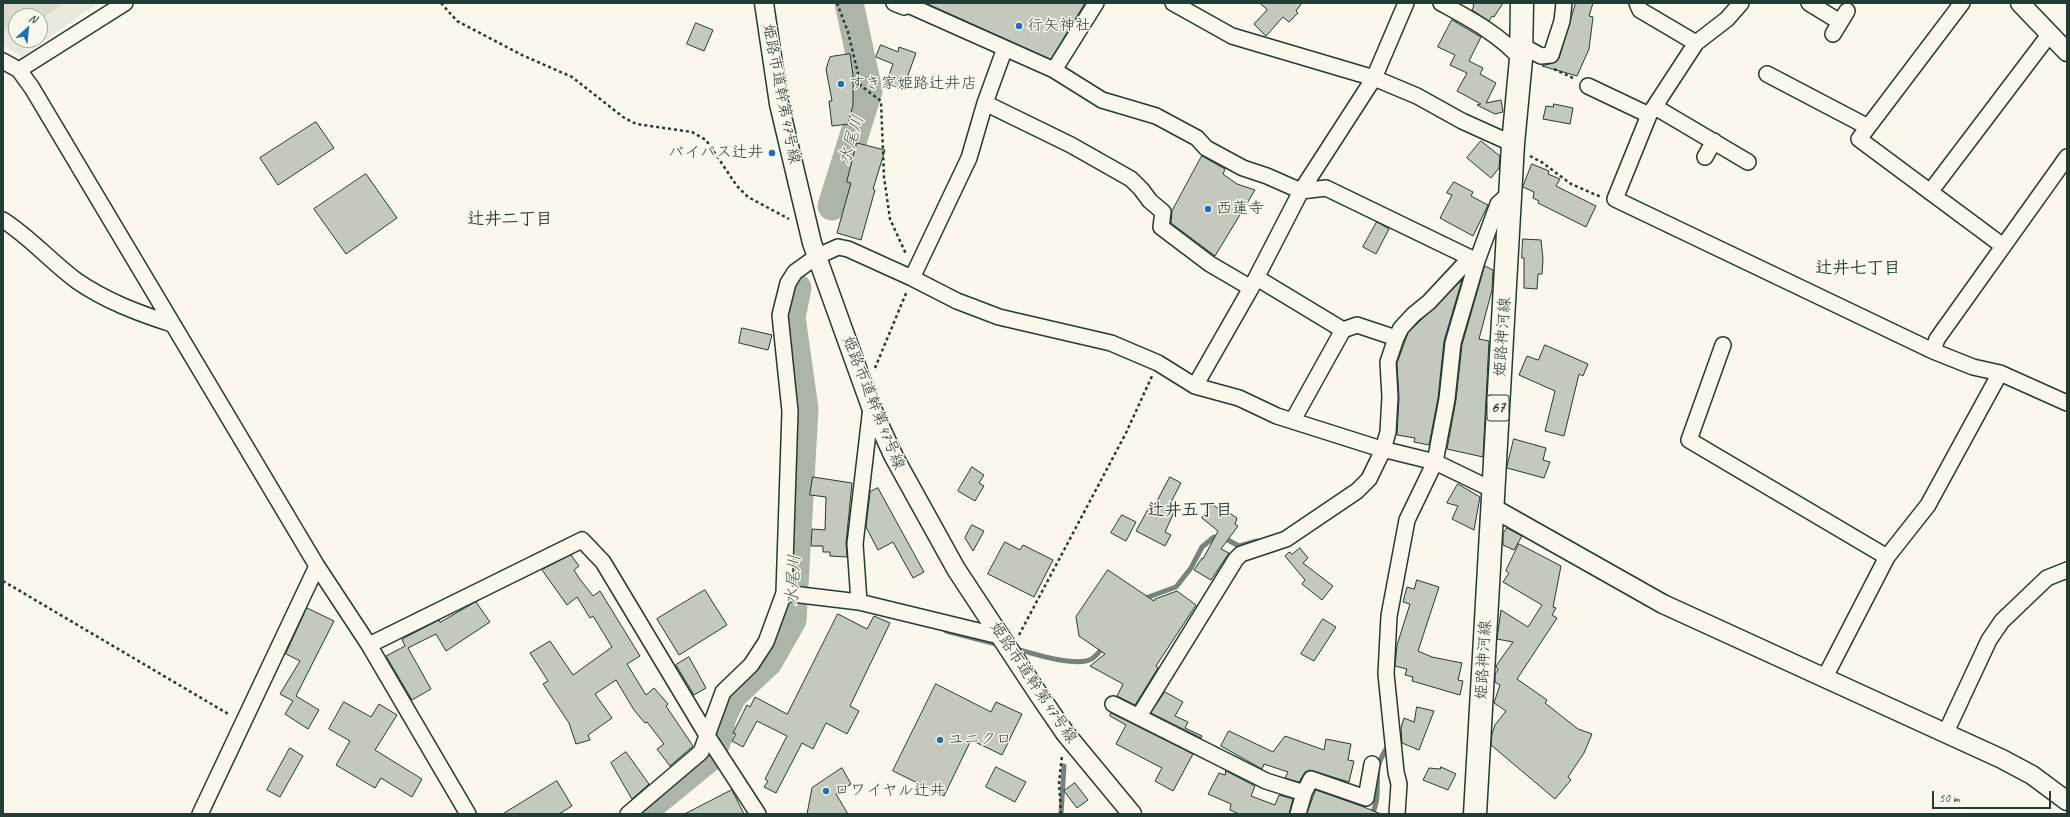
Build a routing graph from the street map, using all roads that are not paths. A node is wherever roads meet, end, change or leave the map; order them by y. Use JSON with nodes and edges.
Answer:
{"nodes":[{"id":1,"x":125,"y":3,"type":"edge"},
{"id":2,"x":764,"y":3,"type":"edge"},
{"id":3,"x":1096,"y":3,"type":"edge"},
{"id":4,"x":1173,"y":3,"type":"edge"},
{"id":5,"x":1406,"y":3,"type":"edge"},
{"id":6,"x":1441,"y":3,"type":"edge"},
{"id":7,"x":1522,"y":3,"type":"edge"},
{"id":8,"x":1564,"y":3,"type":"edge"},
{"id":9,"x":1637,"y":3,"type":"edge"},
{"id":10,"x":1741,"y":3,"type":"edge"},
{"id":11,"x":1809,"y":3,"type":"edge"},
{"id":12,"x":1962,"y":3,"type":"edge"},
{"id":13,"x":2020,"y":3,"type":"edge"},
{"id":14,"x":904,"y":4,"type":"edge"},
{"id":15,"x":1840,"y":22,"type":"dead end"},
{"id":16,"x":2049,"y":34,"type":"junction"},
{"id":17,"x":1696,"y":43,"type":"junction"},
{"id":18,"x":1005,"y":48,"type":"junction"},
{"id":19,"x":2067,"y":51,"type":"edge"},
{"id":20,"x":1521,"y":52,"type":"junction"},
{"id":21,"x":3,"y":60,"type":"edge"},
{"id":22,"x":19,"y":70,"type":"junction"},
{"id":23,"x":1054,"y":70,"type":"junction"},
{"id":24,"x":1767,"y":74,"type":"dead end"},
{"id":25,"x":1374,"y":78,"type":"junction"},
{"id":26,"x":1588,"y":86,"type":"road end"},
{"id":27,"x":985,"y":103,"type":"junction"},
{"id":28,"x":1652,"y":111,"type":"junction"},
{"id":29,"x":1868,"y":127,"type":"junction"},
{"id":30,"x":1714,"y":141,"type":"junction"},
{"id":31,"x":1513,"y":144,"type":"junction"},
{"id":32,"x":1705,"y":157,"type":"dead end"},
{"id":33,"x":2067,"y":157,"type":"edge"},
{"id":34,"x":1748,"y":162,"type":"dead end"},
{"id":35,"x":1301,"y":191,"type":"junction"},
{"id":36,"x":1512,"y":192,"type":"junction"},
{"id":37,"x":1930,"y":192,"type":"junction"},
{"id":38,"x":3,"y":220,"type":"edge"},
{"id":39,"x":2003,"y":246,"type":"junction"},
{"id":40,"x":816,"y":257,"type":"junction"},
{"id":41,"x":1474,"y":260,"type":"junction"},
{"id":42,"x":912,"y":278,"type":"junction"},
{"id":43,"x":1254,"y":283,"type":"junction"},
{"id":44,"x":172,"y":324,"type":"junction"},
{"id":45,"x":1343,"y":330,"type":"junction"},
{"id":46,"x":1396,"y":338,"type":"junction"},
{"id":47,"x":1723,"y":345,"type":"dead end"},
{"id":48,"x":1933,"y":351,"type":"junction"},
{"id":49,"x":2000,"y":374,"type":"junction"},
{"id":50,"x":1195,"y":386,"type":"junction"},
{"id":51,"x":868,"y":398,"type":"junction"},
{"id":52,"x":2067,"y":403,"type":"edge"},
{"id":53,"x":1293,"y":420,"type":"junction"},
{"id":54,"x":1383,"y":450,"type":"junction"},
{"id":55,"x":1434,"y":462,"type":"junction"},
{"id":56,"x":1493,"y":499,"type":"junction"},
{"id":57,"x":1887,"y":557,"type":"junction"},
{"id":58,"x":317,"y":566,"type":"junction"},
{"id":59,"x":2067,"y":570,"type":"edge"},
{"id":60,"x":784,"y":593,"type":"junction"},
{"id":61,"x":859,"y":602,"type":"junction"},
{"id":62,"x":999,"y":636,"type":"junction"},
{"id":63,"x":369,"y":645,"type":"junction"},
{"id":64,"x":1825,"y":677,"type":"junction"},
{"id":65,"x":1113,"y":704,"type":"dead end"},
{"id":66,"x":1139,"y":716,"type":"junction"},
{"id":67,"x":1946,"y":732,"type":"junction"},
{"id":68,"x":708,"y":737,"type":"junction"},
{"id":69,"x":1372,"y":764,"type":"dead end"},
{"id":70,"x":1304,"y":793,"type":"junction"},
{"id":71,"x":2067,"y":801,"type":"edge"},
{"id":72,"x":200,"y":814,"type":"edge"},
{"id":73,"x":468,"y":814,"type":"edge"},
{"id":74,"x":628,"y":814,"type":"edge"},
{"id":75,"x":758,"y":814,"type":"edge"},
{"id":76,"x":1132,"y":814,"type":"edge"},
{"id":77,"x":1298,"y":814,"type":"edge"},
{"id":78,"x":1397,"y":814,"type":"edge"},
{"id":79,"x":1475,"y":814,"type":"edge"}],
"edges":[{"from":1,"to":22,"type":"street"},
{"from":2,"to":40,"type":"street","name":"姫路市道幹第47号線"},
{"from":3,"to":23,"type":"street"},
{"from":4,"to":25,"type":"street"},
{"from":5,"to":25,"type":"street"},
{"from":6,"to":20,"type":"street"},
{"from":7,"to":20,"type":"main road","name":"姫路神河線","number":"67"},
{"from":8,"to":20,"type":"street"},
{"from":9,"to":17,"type":"street"},
{"from":10,"to":17,"type":"street"},
{"from":11,"to":15,"type":"street"},
{"from":12,"to":29,"type":"street"},
{"from":13,"to":16,"type":"street"},
{"from":14,"to":18,"type":"street"},
{"from":16,"to":19,"type":"street"},
{"from":16,"to":37,"type":"street"},
{"from":17,"to":28,"type":"street"},
{"from":18,"to":23,"type":"street"},
{"from":18,"to":27,"type":"street"},
{"from":20,"to":31,"type":"main road","name":"姫路神河線","number":"67"},
{"from":21,"to":22,"type":"street"},
{"from":22,"to":44,"type":"street"},
{"from":23,"to":35,"type":"street"},
{"from":24,"to":29,"type":"street"},
{"from":25,"to":31,"type":"street"},
{"from":25,"to":35,"type":"street"},
{"from":26,"to":28,"type":"street"},
{"from":27,"to":42,"type":"street"},
{"from":27,"to":43,"type":"street"},
{"from":28,"to":30,"type":"street"},
{"from":28,"to":48,"type":"street"},
{"from":29,"to":37,"type":"street"},
{"from":30,"to":32,"type":"street"},
{"from":30,"to":34,"type":"street"},
{"from":31,"to":36,"type":"main road","name":"姫路神河線","number":"67"},
{"from":33,"to":39,"type":"street"},
{"from":35,"to":41,"type":"street"},
{"from":35,"to":43,"type":"street"},
{"from":36,"to":41,"type":"street"},
{"from":36,"to":56,"type":"main road","name":"姫路神河線","number":"67"},
{"from":37,"to":39,"type":"street"},
{"from":38,"to":44,"type":"street"},
{"from":39,"to":48,"type":"street"},
{"from":40,"to":42,"type":"street"},
{"from":40,"to":51,"type":"street","name":"姫路市道幹第47号線"},
{"from":40,"to":60,"type":"street"},
{"from":41,"to":46,"type":"street"},
{"from":41,"to":55,"type":"street"},
{"from":42,"to":50,"type":"street"},
{"from":43,"to":45,"type":"street"},
{"from":43,"to":50,"type":"street"},
{"from":44,"to":58,"type":"street"},
{"from":45,"to":46,"type":"street"},
{"from":45,"to":53,"type":"street"},
{"from":46,"to":54,"type":"street"},
{"from":47,"to":57,"type":"street"},
{"from":48,"to":49,"type":"street"},
{"from":49,"to":52,"type":"street"},
{"from":49,"to":57,"type":"street"},
{"from":50,"to":53,"type":"street"},
{"from":51,"to":61,"type":"street"},
{"from":51,"to":62,"type":"street","name":"姫路市道幹第47号線"},
{"from":53,"to":54,"type":"street"},
{"from":54,"to":55,"type":"street"},
{"from":54,"to":66,"type":"street"},
{"from":55,"to":56,"type":"street"},
{"from":55,"to":78,"type":"street"},
{"from":56,"to":64,"type":"street"},
{"from":56,"to":79,"type":"main road","name":"姫路神河線","number":"67"},
{"from":57,"to":64,"type":"street"},
{"from":58,"to":63,"type":"street"},
{"from":58,"to":72,"type":"street"},
{"from":59,"to":67,"type":"street"},
{"from":60,"to":61,"type":"street"},
{"from":60,"to":68,"type":"street"},
{"from":61,"to":62,"type":"street"},
{"from":62,"to":76,"type":"street","name":"姫路市道幹第47号線"},
{"from":63,"to":68,"type":"street"},
{"from":63,"to":73,"type":"street"},
{"from":64,"to":67,"type":"street"},
{"from":65,"to":66,"type":"street"},
{"from":66,"to":70,"type":"street"},
{"from":67,"to":71,"type":"street"},
{"from":68,"to":74,"type":"street"},
{"from":68,"to":75,"type":"street"},
{"from":69,"to":70,"type":"street"},
{"from":70,"to":77,"type":"street"}]}
